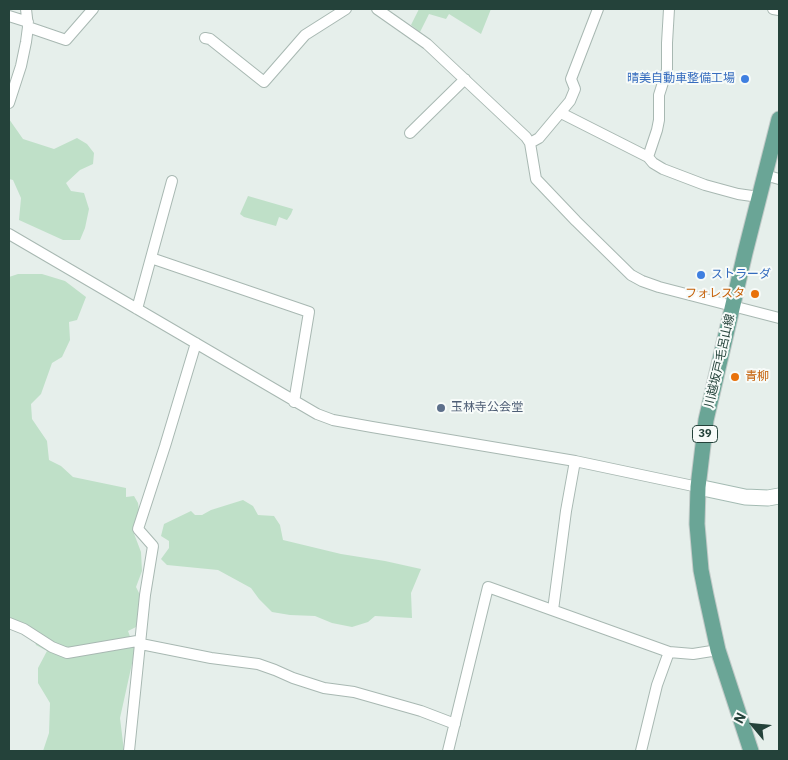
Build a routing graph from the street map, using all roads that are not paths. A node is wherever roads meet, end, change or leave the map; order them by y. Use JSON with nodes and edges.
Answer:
{"nodes":[{"id":1,"x":26,"y":9,"type":"edge"},
{"id":2,"x":93,"y":9,"type":"edge"},
{"id":3,"x":346,"y":9,"type":"edge"},
{"id":4,"x":377,"y":9,"type":"edge"},
{"id":5,"x":598,"y":9,"type":"edge"},
{"id":6,"x":669,"y":9,"type":"edge"},
{"id":7,"x":773,"y":9,"type":"edge"},
{"id":8,"x":779,"y":10,"type":"edge"},
{"id":9,"x":9,"y":16,"type":"edge"},
{"id":10,"x":28,"y":25,"type":"junction"},
{"id":11,"x":205,"y":38,"type":"dead end"},
{"id":12,"x":465,"y":79,"type":"junction"},
{"id":13,"x":9,"y":103,"type":"edge"},
{"id":14,"x":561,"y":112,"type":"junction"},
{"id":15,"x":779,"y":119,"type":"edge"},
{"id":16,"x":410,"y":133,"type":"dead end"},
{"id":17,"x":530,"y":143,"type":"junction"},
{"id":18,"x":648,"y":158,"type":"junction"},
{"id":19,"x":772,"y":177,"type":"edge"},
{"id":20,"x":172,"y":182,"type":"dead end"},
{"id":21,"x":759,"y":197,"type":"junction"},
{"id":22,"x":9,"y":234,"type":"edge"},
{"id":23,"x":151,"y":258,"type":"junction"},
{"id":24,"x":732,"y":307,"type":"junction"},
{"id":25,"x":137,"y":308,"type":"junction"},
{"id":26,"x":779,"y":318,"type":"edge"},
{"id":27,"x":196,"y":343,"type":"junction"},
{"id":28,"x":294,"y":402,"type":"junction"},
{"id":29,"x":575,"y":462,"type":"junction"},
{"id":30,"x":698,"y":487,"type":"junction"},
{"id":31,"x":779,"y":496,"type":"edge"},
{"id":32,"x":553,"y":610,"type":"junction"},
{"id":33,"x":9,"y":623,"type":"edge"},
{"id":34,"x":141,"y":644,"type":"junction"},
{"id":35,"x":718,"y":650,"type":"junction"},
{"id":36,"x":669,"y":652,"type":"junction"},
{"id":37,"x":454,"y":724,"type":"junction"},
{"id":38,"x":129,"y":751,"type":"edge"},
{"id":39,"x":448,"y":751,"type":"edge"},
{"id":40,"x":641,"y":751,"type":"edge"},
{"id":41,"x":751,"y":751,"type":"edge"}],
"edges":[{"from":1,"to":10,"type":"street"},
{"from":2,"to":10,"type":"street"},
{"from":3,"to":11,"type":"street"},
{"from":4,"to":12,"type":"street"},
{"from":5,"to":14,"type":"street"},
{"from":6,"to":18,"type":"street"},
{"from":7,"to":8,"type":"street"},
{"from":9,"to":10,"type":"street"},
{"from":10,"to":13,"type":"street"},
{"from":12,"to":16,"type":"street"},
{"from":12,"to":17,"type":"street"},
{"from":14,"to":17,"type":"street"},
{"from":14,"to":18,"type":"street"},
{"from":15,"to":19,"type":"main road","name":"川越坂戸毛呂山線","number":"39"},
{"from":17,"to":24,"type":"street"},
{"from":18,"to":21,"type":"street"},
{"from":19,"to":21,"type":"main road","name":"川越坂戸毛呂山線","number":"39"},
{"from":20,"to":23,"type":"street"},
{"from":21,"to":24,"type":"main road","name":"川越坂戸毛呂山線","number":"39"},
{"from":22,"to":25,"type":"street"},
{"from":23,"to":25,"type":"street"},
{"from":23,"to":28,"type":"street"},
{"from":24,"to":26,"type":"street"},
{"from":24,"to":30,"type":"main road","name":"川越坂戸毛呂山線","number":"39"},
{"from":25,"to":27,"type":"street"},
{"from":27,"to":28,"type":"street"},
{"from":27,"to":34,"type":"street"},
{"from":28,"to":29,"type":"street"},
{"from":29,"to":30,"type":"street"},
{"from":29,"to":32,"type":"street"},
{"from":30,"to":31,"type":"street"},
{"from":30,"to":35,"type":"main road","name":"川越坂戸毛呂山線","number":"39"},
{"from":32,"to":36,"type":"street"},
{"from":32,"to":37,"type":"street"},
{"from":33,"to":34,"type":"street"},
{"from":34,"to":37,"type":"street"},
{"from":34,"to":38,"type":"street"},
{"from":35,"to":36,"type":"street"},
{"from":35,"to":41,"type":"main road","name":"川越坂戸毛呂山線","number":"39"},
{"from":36,"to":40,"type":"street"},
{"from":37,"to":39,"type":"street"}]}
